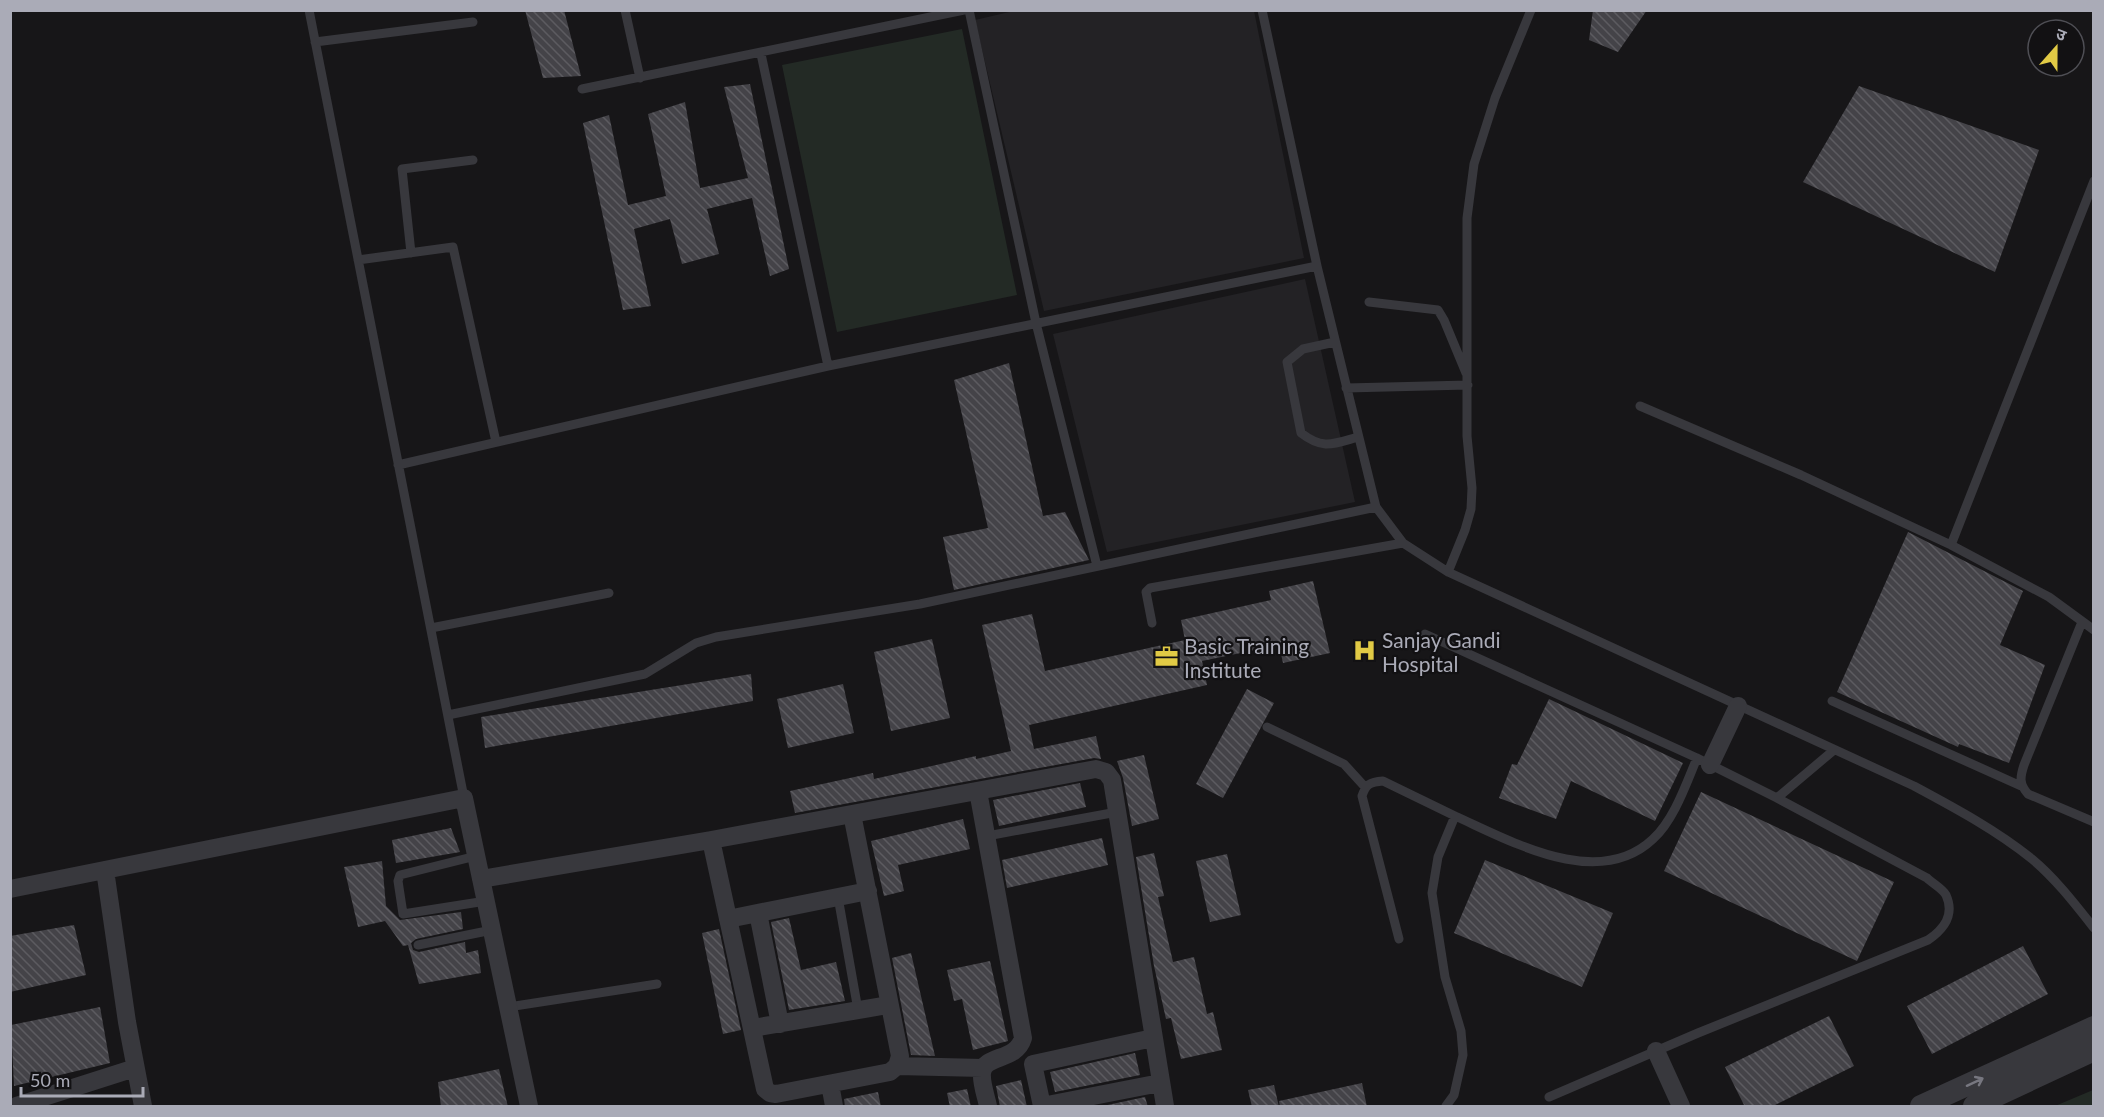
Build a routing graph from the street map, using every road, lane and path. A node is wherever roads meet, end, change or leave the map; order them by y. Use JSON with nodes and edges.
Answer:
{"nodes":[{"id":1,"x":309,"y":10,"type":"edge"},
{"id":2,"x":625,"y":10,"type":"edge"},
{"id":3,"x":964,"y":10,"type":"edge"},
{"id":4,"x":969,"y":10,"type":"edge"},
{"id":5,"x":1262,"y":10,"type":"edge"},
{"id":6,"x":1531,"y":10,"type":"edge"},
{"id":7,"x":473,"y":22,"type":"dead end"},
{"id":8,"x":315,"y":42,"type":"junction"},
{"id":9,"x":761,"y":54,"type":"junction"},
{"id":10,"x":640,"y":78,"type":"junction"},
{"id":11,"x":582,"y":89,"type":"dead end"},
{"id":12,"x":472,"y":160,"type":"dead end"},
{"id":13,"x":2094,"y":181,"type":"edge"},
{"id":14,"x":411,"y":253,"type":"junction"},
{"id":15,"x":358,"y":260,"type":"junction"},
{"id":16,"x":1317,"y":266,"type":"junction"},
{"id":17,"x":1369,"y":302,"type":"dead end"},
{"id":18,"x":1036,"y":323,"type":"junction"},
{"id":19,"x":1335,"y":342,"type":"junction"},
{"id":20,"x":828,"y":366,"type":"junction"},
{"id":21,"x":1468,"y":381,"type":"junction"},
{"id":22,"x":1346,"y":388,"type":"junction"},
{"id":23,"x":1640,"y":406,"type":"dead end"},
{"id":24,"x":1358,"y":438,"type":"junction"},
{"id":25,"x":496,"y":442,"type":"junction"},
{"id":26,"x":398,"y":465,"type":"junction"},
{"id":27,"x":1376,"y":507,"type":"junction"},
{"id":28,"x":1403,"y":543,"type":"junction"},
{"id":29,"x":1951,"y":544,"type":"junction"},
{"id":30,"x":1096,"y":566,"type":"junction"},
{"id":31,"x":1448,"y":572,"type":"junction"},
{"id":32,"x":609,"y":593,"type":"dead end"},
{"id":33,"x":2082,"y":622,"type":"junction"},
{"id":34,"x":1152,"y":623,"type":"dead end"},
{"id":35,"x":431,"y":628,"type":"junction"},
{"id":36,"x":2094,"y":630,"type":"edge"},
{"id":37,"x":1425,"y":634,"type":"dead end"},
{"id":38,"x":1832,"y":701,"type":"dead end"},
{"id":39,"x":1738,"y":706,"type":"junction"},
{"id":40,"x":448,"y":715,"type":"junction"},
{"id":41,"x":1268,"y":727,"type":"dead end"},
{"id":42,"x":1834,"y":750,"type":"junction"},
{"id":43,"x":1704,"y":761,"type":"junction"},
{"id":44,"x":2021,"y":786,"type":"junction"},
{"id":45,"x":1365,"y":788,"type":"junction"},
{"id":46,"x":978,"y":791,"type":"junction"},
{"id":47,"x":464,"y":798,"type":"junction"},
{"id":48,"x":1777,"y":798,"type":"junction"},
{"id":49,"x":1117,"y":812,"type":"junction"},
{"id":50,"x":852,"y":814,"type":"junction"},
{"id":51,"x":1455,"y":816,"type":"junction"},
{"id":52,"x":2094,"y":822,"type":"edge"},
{"id":53,"x":987,"y":836,"type":"junction"},
{"id":54,"x":711,"y":840,"type":"junction"},
{"id":55,"x":476,"y":856,"type":"junction"},
{"id":56,"x":105,"y":870,"type":"junction"},
{"id":57,"x":481,"y":879,"type":"junction"},
{"id":58,"x":10,"y":889,"type":"edge"},
{"id":59,"x":868,"y":891,"type":"junction"},
{"id":60,"x":838,"y":897,"type":"junction"},
{"id":61,"x":486,"y":901,"type":"junction"},
{"id":62,"x":758,"y":913,"type":"junction"},
{"id":63,"x":728,"y":919,"type":"junction"},
{"id":64,"x":2094,"y":928,"type":"edge"},
{"id":65,"x":492,"y":930,"type":"junction"},
{"id":66,"x":1399,"y":939,"type":"dead end"},
{"id":67,"x":417,"y":945,"type":"dead end"},
{"id":68,"x":657,"y":984,"type":"dead end"},
{"id":69,"x":888,"y":1005,"type":"junction"},
{"id":70,"x":508,"y":1007,"type":"junction"},
{"id":71,"x":858,"y":1010,"type":"junction"},
{"id":72,"x":780,"y":1024,"type":"junction"},
{"id":73,"x":2094,"y":1027,"type":"edge"},
{"id":74,"x":753,"y":1028,"type":"junction"},
{"id":75,"x":1153,"y":1038,"type":"junction"},
{"id":76,"x":2094,"y":1050,"type":"edge"},
{"id":77,"x":1656,"y":1051,"type":"junction"},
{"id":78,"x":897,"y":1066,"type":"junction"},
{"id":79,"x":135,"y":1068,"type":"junction"},
{"id":80,"x":983,"y":1068,"type":"junction"},
{"id":81,"x":1160,"y":1083,"type":"junction"},
{"id":82,"x":830,"y":1084,"type":"junction"},
{"id":83,"x":1549,"y":1097,"type":"dead end"},
{"id":84,"x":1042,"y":1106,"type":"edge"},
{"id":85,"x":16,"y":1107,"type":"edge"},
{"id":86,"x":143,"y":1107,"type":"edge"},
{"id":87,"x":529,"y":1107,"type":"edge"},
{"id":88,"x":834,"y":1107,"type":"edge"},
{"id":89,"x":988,"y":1107,"type":"edge"},
{"id":90,"x":1165,"y":1107,"type":"edge"},
{"id":91,"x":1446,"y":1107,"type":"edge"},
{"id":92,"x":1681,"y":1107,"type":"edge"},
{"id":93,"x":1922,"y":1107,"type":"edge"},
{"id":94,"x":1974,"y":1107,"type":"edge"}],
"edges":[{"from":1,"to":8,"type":"lane"},
{"from":2,"to":10,"type":"lane"},
{"from":3,"to":9,"type":"lane"},
{"from":4,"to":18,"type":"lane"},
{"from":5,"to":16,"type":"lane"},
{"from":6,"to":21,"type":"lane"},
{"from":7,"to":8,"type":"lane"},
{"from":8,"to":15,"type":"lane"},
{"from":9,"to":10,"type":"lane"},
{"from":9,"to":20,"type":"lane"},
{"from":10,"to":11,"type":"lane"},
{"from":12,"to":14,"type":"lane"},
{"from":13,"to":29,"type":"lane"},
{"from":14,"to":15,"type":"lane"},
{"from":14,"to":25,"type":"lane"},
{"from":15,"to":26,"type":"lane"},
{"from":16,"to":18,"type":"lane"},
{"from":16,"to":19,"type":"lane"},
{"from":17,"to":21,"type":"lane"},
{"from":18,"to":20,"type":"lane"},
{"from":18,"to":30,"type":"lane"},
{"from":19,"to":22,"type":"lane"},
{"from":19,"to":24,"type":"lane"},
{"from":20,"to":25,"type":"lane"},
{"from":21,"to":22,"type":"lane"},
{"from":21,"to":31,"type":"lane"},
{"from":22,"to":24,"type":"lane"},
{"from":23,"to":29,"type":"lane"},
{"from":24,"to":27,"type":"lane"},
{"from":25,"to":26,"type":"lane"},
{"from":26,"to":35,"type":"lane"},
{"from":27,"to":28,"type":"lane"},
{"from":27,"to":30,"type":"lane"},
{"from":28,"to":31,"type":"lane"},
{"from":28,"to":34,"type":"lane"},
{"from":29,"to":33,"type":"lane"},
{"from":30,"to":40,"type":"lane"},
{"from":31,"to":39,"type":"lane"},
{"from":32,"to":35,"type":"lane"},
{"from":33,"to":36,"type":"lane"},
{"from":33,"to":44,"type":"lane"},
{"from":35,"to":40,"type":"lane"},
{"from":37,"to":43,"type":"lane"},
{"from":38,"to":44,"type":"lane"},
{"from":39,"to":42,"type":"lane"},
{"from":39,"to":43,"type":"street"},
{"from":40,"to":47,"type":"lane"},
{"from":41,"to":45,"type":"lane"},
{"from":42,"to":48,"type":"lane"},
{"from":42,"to":64,"type":"lane"},
{"from":43,"to":48,"type":"lane"},
{"from":43,"to":51,"type":"lane"},
{"from":44,"to":52,"type":"lane"},
{"from":45,"to":51,"type":"lane"},
{"from":45,"to":66,"type":"lane"},
{"from":46,"to":49,"type":"street"},
{"from":46,"to":50,"type":"street"},
{"from":46,"to":53,"type":"street"},
{"from":47,"to":55,"type":"street"},
{"from":47,"to":56,"type":"street"},
{"from":48,"to":77,"type":"lane"},
{"from":49,"to":53,"type":"lane"},
{"from":49,"to":75,"type":"street"},
{"from":50,"to":54,"type":"street"},
{"from":50,"to":59,"type":"street"},
{"from":51,"to":91,"type":"lane"},
{"from":53,"to":80,"type":"street"},
{"from":54,"to":57,"type":"street"},
{"from":54,"to":63,"type":"street"},
{"from":55,"to":57,"type":"street"},
{"from":55,"to":61,"type":"lane"},
{"from":56,"to":58,"type":"street"},
{"from":56,"to":79,"type":"street"},
{"from":57,"to":61,"type":"street"},
{"from":59,"to":60,"type":"street"},
{"from":59,"to":69,"type":"street"},
{"from":60,"to":62,"type":"street"},
{"from":60,"to":71,"type":"lane"},
{"from":61,"to":65,"type":"street"},
{"from":62,"to":63,"type":"street"},
{"from":62,"to":72,"type":"street"},
{"from":63,"to":74,"type":"street"},
{"from":65,"to":67,"type":"lane"},
{"from":65,"to":70,"type":"street"},
{"from":68,"to":70,"type":"lane"},
{"from":69,"to":71,"type":"street"},
{"from":69,"to":78,"type":"street"},
{"from":70,"to":87,"type":"street"},
{"from":71,"to":72,"type":"street"},
{"from":72,"to":74,"type":"street"},
{"from":93,"to":73,"type":"street","one_way":true},
{"from":74,"to":82,"type":"street"},
{"from":75,"to":81,"type":"street"},
{"from":75,"to":84,"type":"street"},
{"from":76,"to":94,"type":"street"},
{"from":77,"to":83,"type":"lane"},
{"from":77,"to":92,"type":"street"},
{"from":78,"to":80,"type":"street"},
{"from":78,"to":82,"type":"street"},
{"from":79,"to":85,"type":"street"},
{"from":79,"to":86,"type":"street"},
{"from":80,"to":89,"type":"street"},
{"from":81,"to":84,"type":"street"},
{"from":81,"to":90,"type":"street"},
{"from":82,"to":88,"type":"street"}]}
